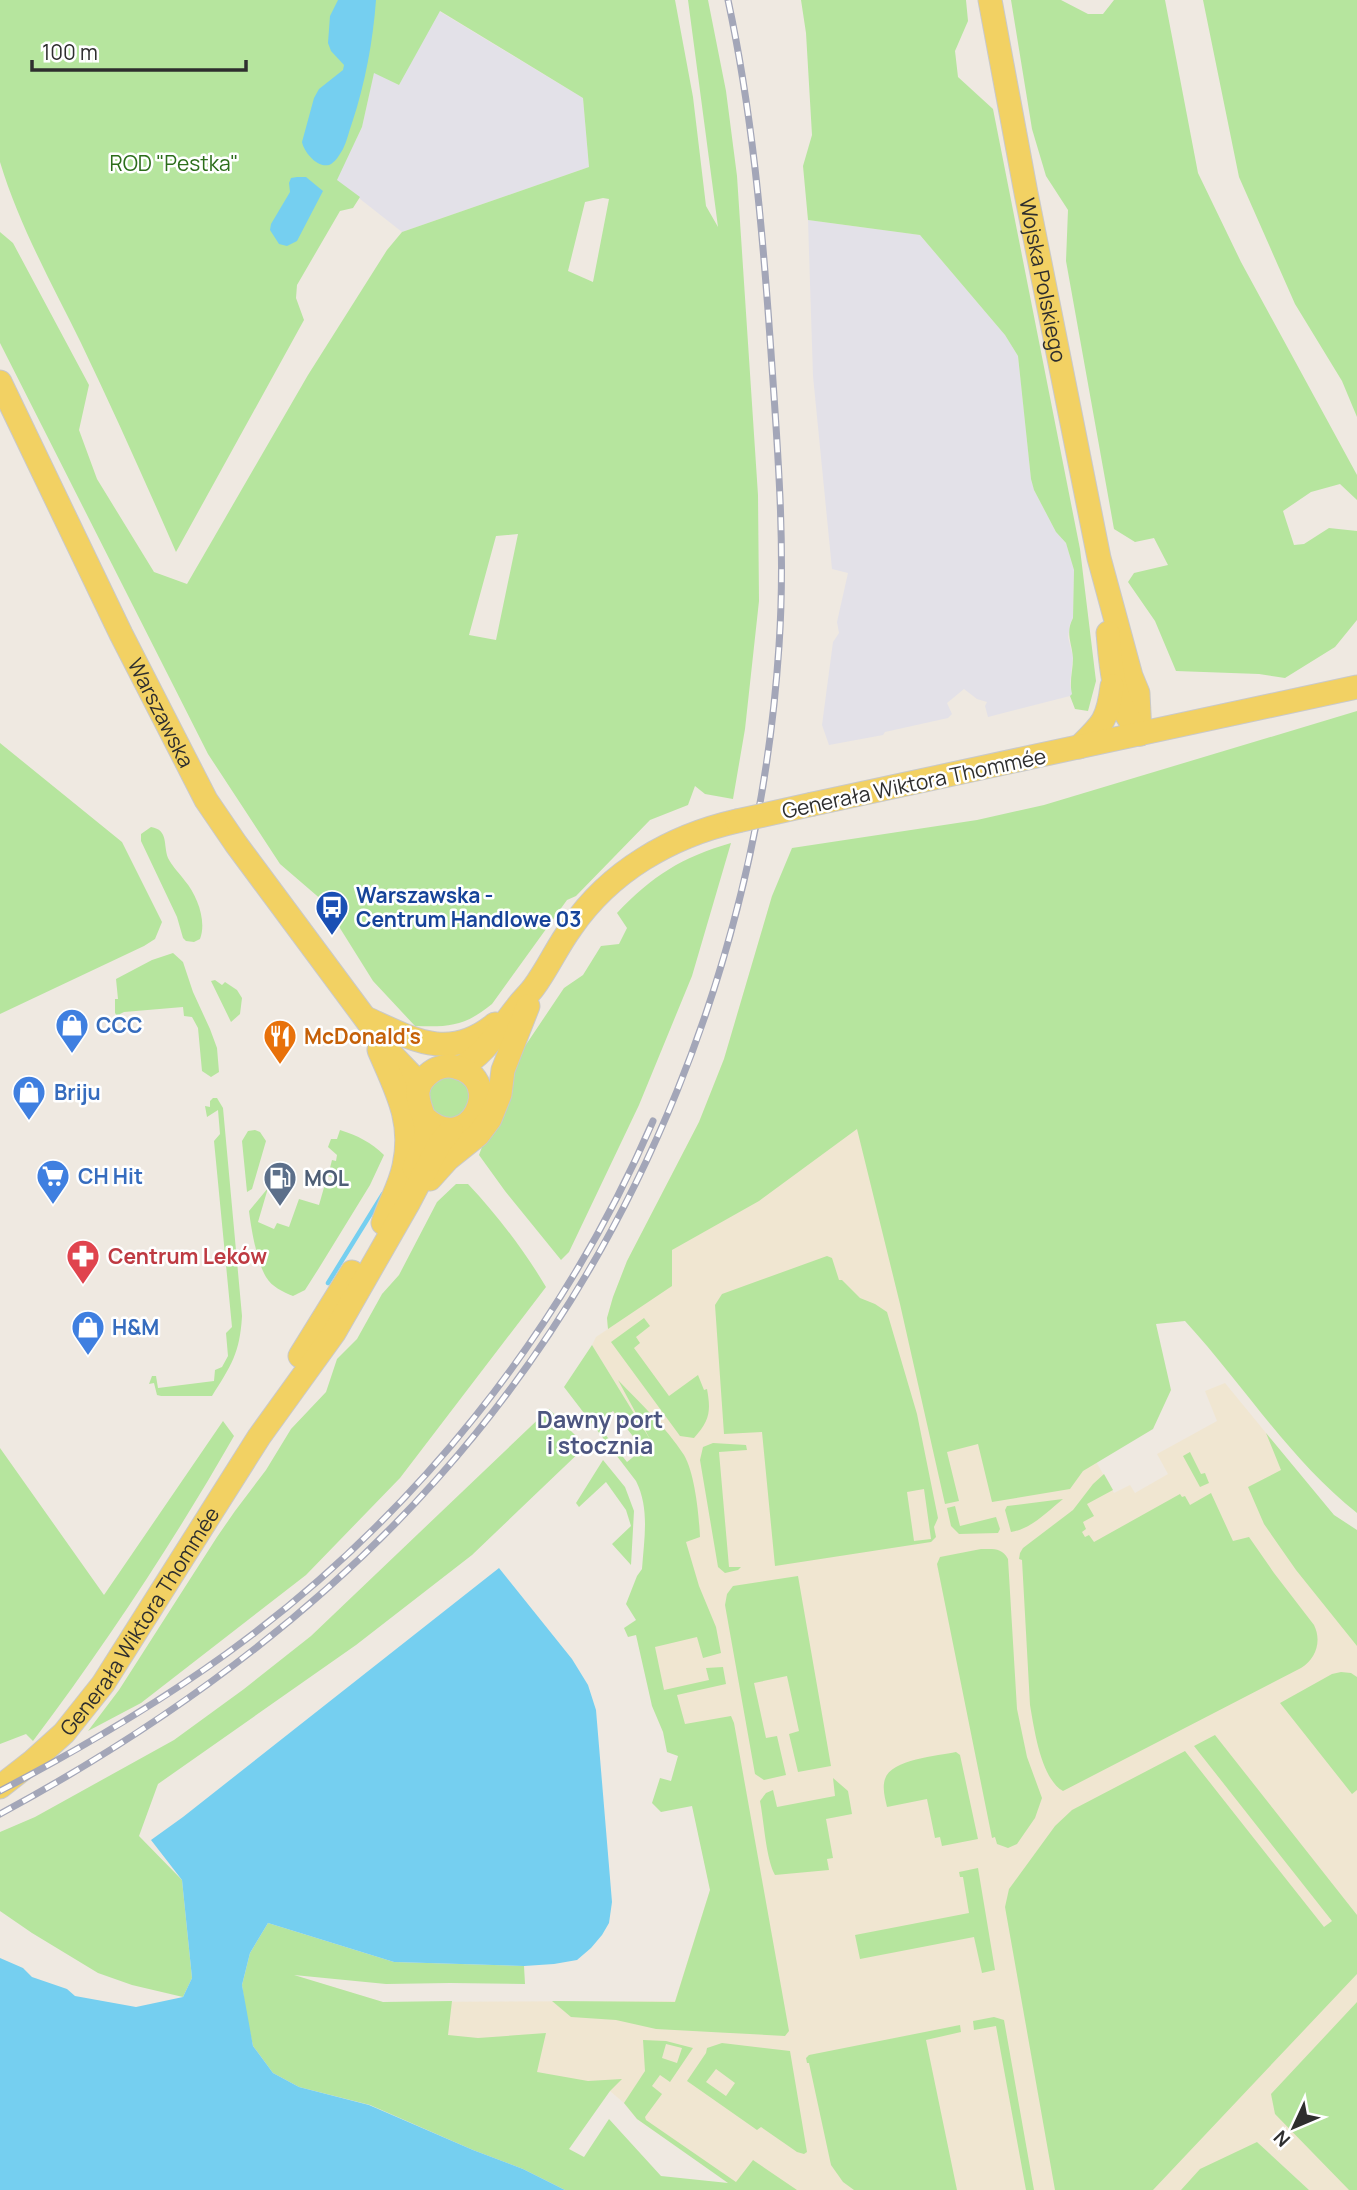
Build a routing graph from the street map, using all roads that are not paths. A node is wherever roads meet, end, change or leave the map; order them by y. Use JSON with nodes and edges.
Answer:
{"nodes":[{"id":1,"x":990,"y":0,"type":"edge"},
{"id":2,"x":0,"y":382,"type":"edge"},
{"id":3,"x":1099,"y":558,"type":"junction"},
{"id":4,"x":1113,"y":679,"type":"junction"},
{"id":5,"x":1357,"y":687,"type":"edge"},
{"id":6,"x":1138,"y":693,"type":"junction"},
{"id":7,"x":1197,"y":722,"type":"junction"},
{"id":8,"x":1140,"y":734,"type":"junction"},
{"id":9,"x":1079,"y":747,"type":"junction"},
{"id":10,"x":526,"y":1000,"type":"junction"},
{"id":11,"x":365,"y":1018,"type":"junction"},
{"id":12,"x":458,"y":1068,"type":"junction"},
{"id":13,"x":435,"y":1070,"type":"junction"},
{"id":14,"x":477,"y":1083,"type":"junction"},
{"id":15,"x":419,"y":1087,"type":"junction"},
{"id":16,"x":425,"y":1118,"type":"junction"},
{"id":17,"x":452,"y":1129,"type":"junction"},
{"id":18,"x":409,"y":1202,"type":"junction"},
{"id":19,"x":383,"y":1223,"type":"junction"},
{"id":20,"x":259,"y":1437,"type":"junction"},
{"id":21,"x":0,"y":1787,"type":"edge"}],
"edges":[{"from":1,"to":3,"type":"main road","name":"Wojska Polskiego"},
{"from":2,"to":11,"type":"main road","name":"Warszawska"},
{"from":3,"to":4,"type":"main road","name":"Wojska Polskiego"},
{"from":3,"to":6,"type":"main road","name":"Wojska Polskiego"},
{"from":4,"to":8,"type":"main road","name":"Wojska Polskiego"},
{"from":4,"to":9,"type":"main road","name":"Wojska Polskiego"},
{"from":5,"to":7,"type":"main road","name":"Generała Wiktora Thommée"},
{"from":6,"to":7,"type":"main road"},
{"from":6,"to":8,"type":"main road","name":"Wojska Polskiego"},
{"from":7,"to":8,"type":"main road","name":"Generała Wiktora Thommée"},
{"from":8,"to":9,"type":"main road","name":"Generała Wiktora Thommée"},
{"from":9,"to":10,"type":"main road","name":"Generała Wiktora Thommée","bridge":true},
{"from":10,"to":11,"type":"main road"},
{"from":10,"to":12,"type":"main road","name":"Generała Wiktora Thommée"},
{"from":10,"to":14,"type":"main road","name":"Generała Wiktora Thommée"},
{"from":10,"to":18,"type":"main road"},
{"from":11,"to":13,"type":"main road","name":"Warszawska"},
{"from":11,"to":15,"type":"main road","name":"Warszawska"},
{"from":11,"to":19,"type":"main road"},
{"from":12,"to":13,"type":"main road"},
{"from":12,"to":14,"type":"main road"},
{"from":13,"to":15,"type":"main road"},
{"from":14,"to":17,"type":"main road"},
{"from":15,"to":16,"type":"main road"},
{"from":16,"to":17,"type":"main road"},
{"from":16,"to":19,"type":"main road","name":"Generała Wiktora Thommée"},
{"from":17,"to":18,"type":"main road","name":"Generała Wiktora Thommée"},
{"from":18,"to":20,"type":"main road","name":"Generała Wiktora Thommée"},
{"from":19,"to":20,"type":"main road","name":"Generała Wiktora Thommée"},
{"from":20,"to":21,"type":"main road","name":"Generała Wiktora Thommée"}]}
